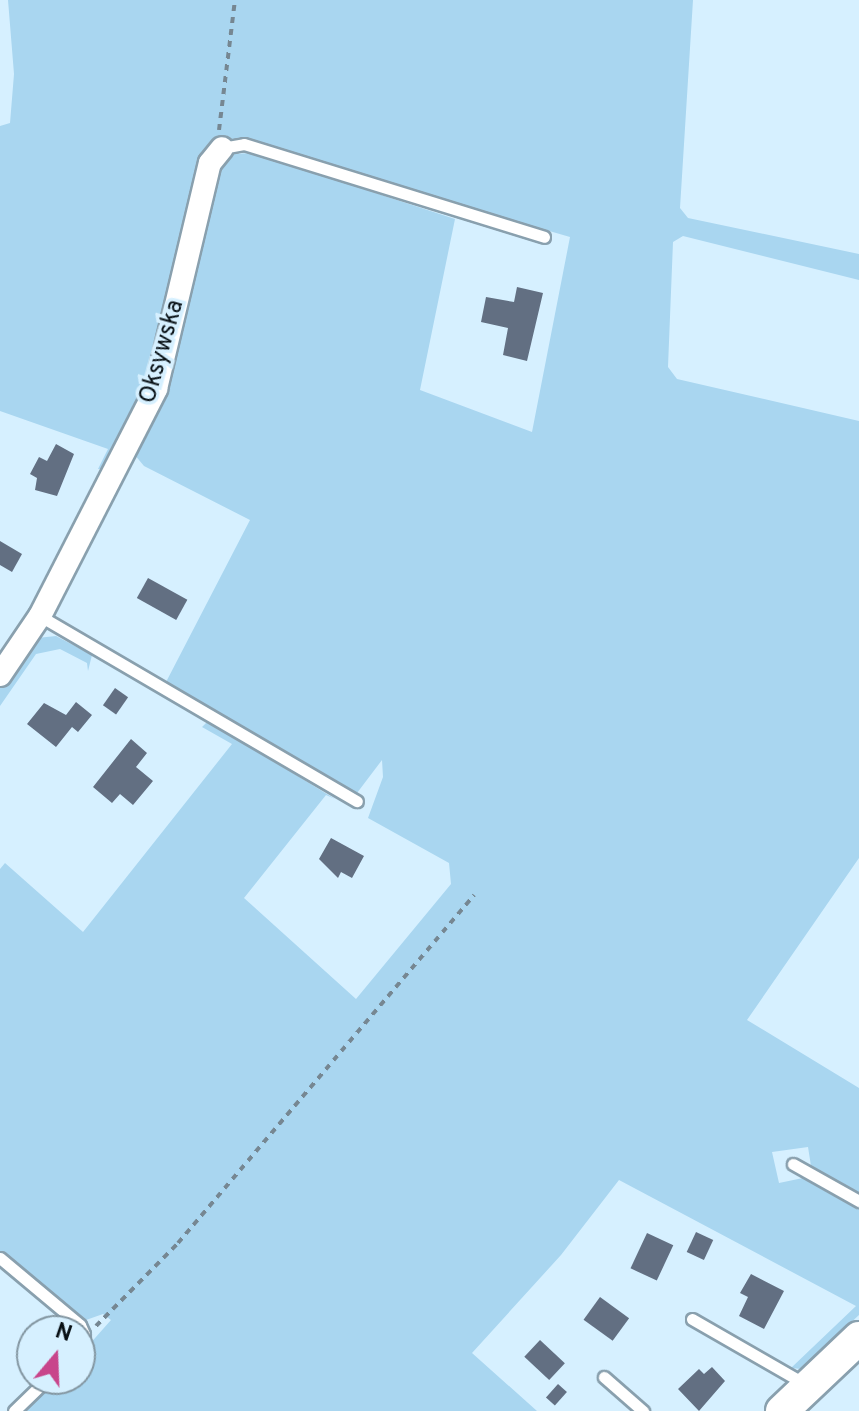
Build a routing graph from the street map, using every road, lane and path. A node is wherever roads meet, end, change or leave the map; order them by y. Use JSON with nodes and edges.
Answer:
{"nodes":[{"id":1,"x":235,"y":0,"type":"edge"},
{"id":2,"x":222,"y":148,"type":"junction"},
{"id":3,"x":544,"y":237,"type":"dead end"},
{"id":4,"x":40,"y":616,"type":"junction"},
{"id":5,"x":0,"y":675,"type":"edge"},
{"id":6,"x":357,"y":801,"type":"dead end"},
{"id":7,"x":474,"y":895,"type":"dead end"},
{"id":8,"x":793,"y":1164,"type":"dead end"},
{"id":9,"x":859,"y":1201,"type":"edge"},
{"id":10,"x":0,"y":1258,"type":"edge"},
{"id":11,"x":58,"y":1315,"type":"edge"},
{"id":12,"x":692,"y":1319,"type":"dead end"},
{"id":13,"x":96,"y":1327,"type":"edge"},
{"id":14,"x":859,"y":1338,"type":"edge"},
{"id":15,"x":604,"y":1377,"type":"dead end"},
{"id":16,"x":809,"y":1386,"type":"junction"},
{"id":17,"x":30,"y":1395,"type":"edge"},
{"id":18,"x":14,"y":1411,"type":"edge"},
{"id":19,"x":643,"y":1411,"type":"edge"},
{"id":20,"x":782,"y":1411,"type":"edge"}],
"edges":[{"from":1,"to":2,"type":"path"},
{"from":2,"to":3,"type":"lane"},
{"from":2,"to":4,"type":"street","name":"Oksywska"},
{"from":4,"to":5,"type":"street","name":"Oksywska"},
{"from":4,"to":6,"type":"lane"},
{"from":7,"to":13,"type":"path"},
{"from":8,"to":9,"type":"lane"},
{"from":10,"to":11,"type":"lane"},
{"from":12,"to":16,"type":"lane"},
{"from":14,"to":16,"type":"street"},
{"from":15,"to":19,"type":"lane"},
{"from":16,"to":20,"type":"street"},
{"from":17,"to":18,"type":"lane"}]}
